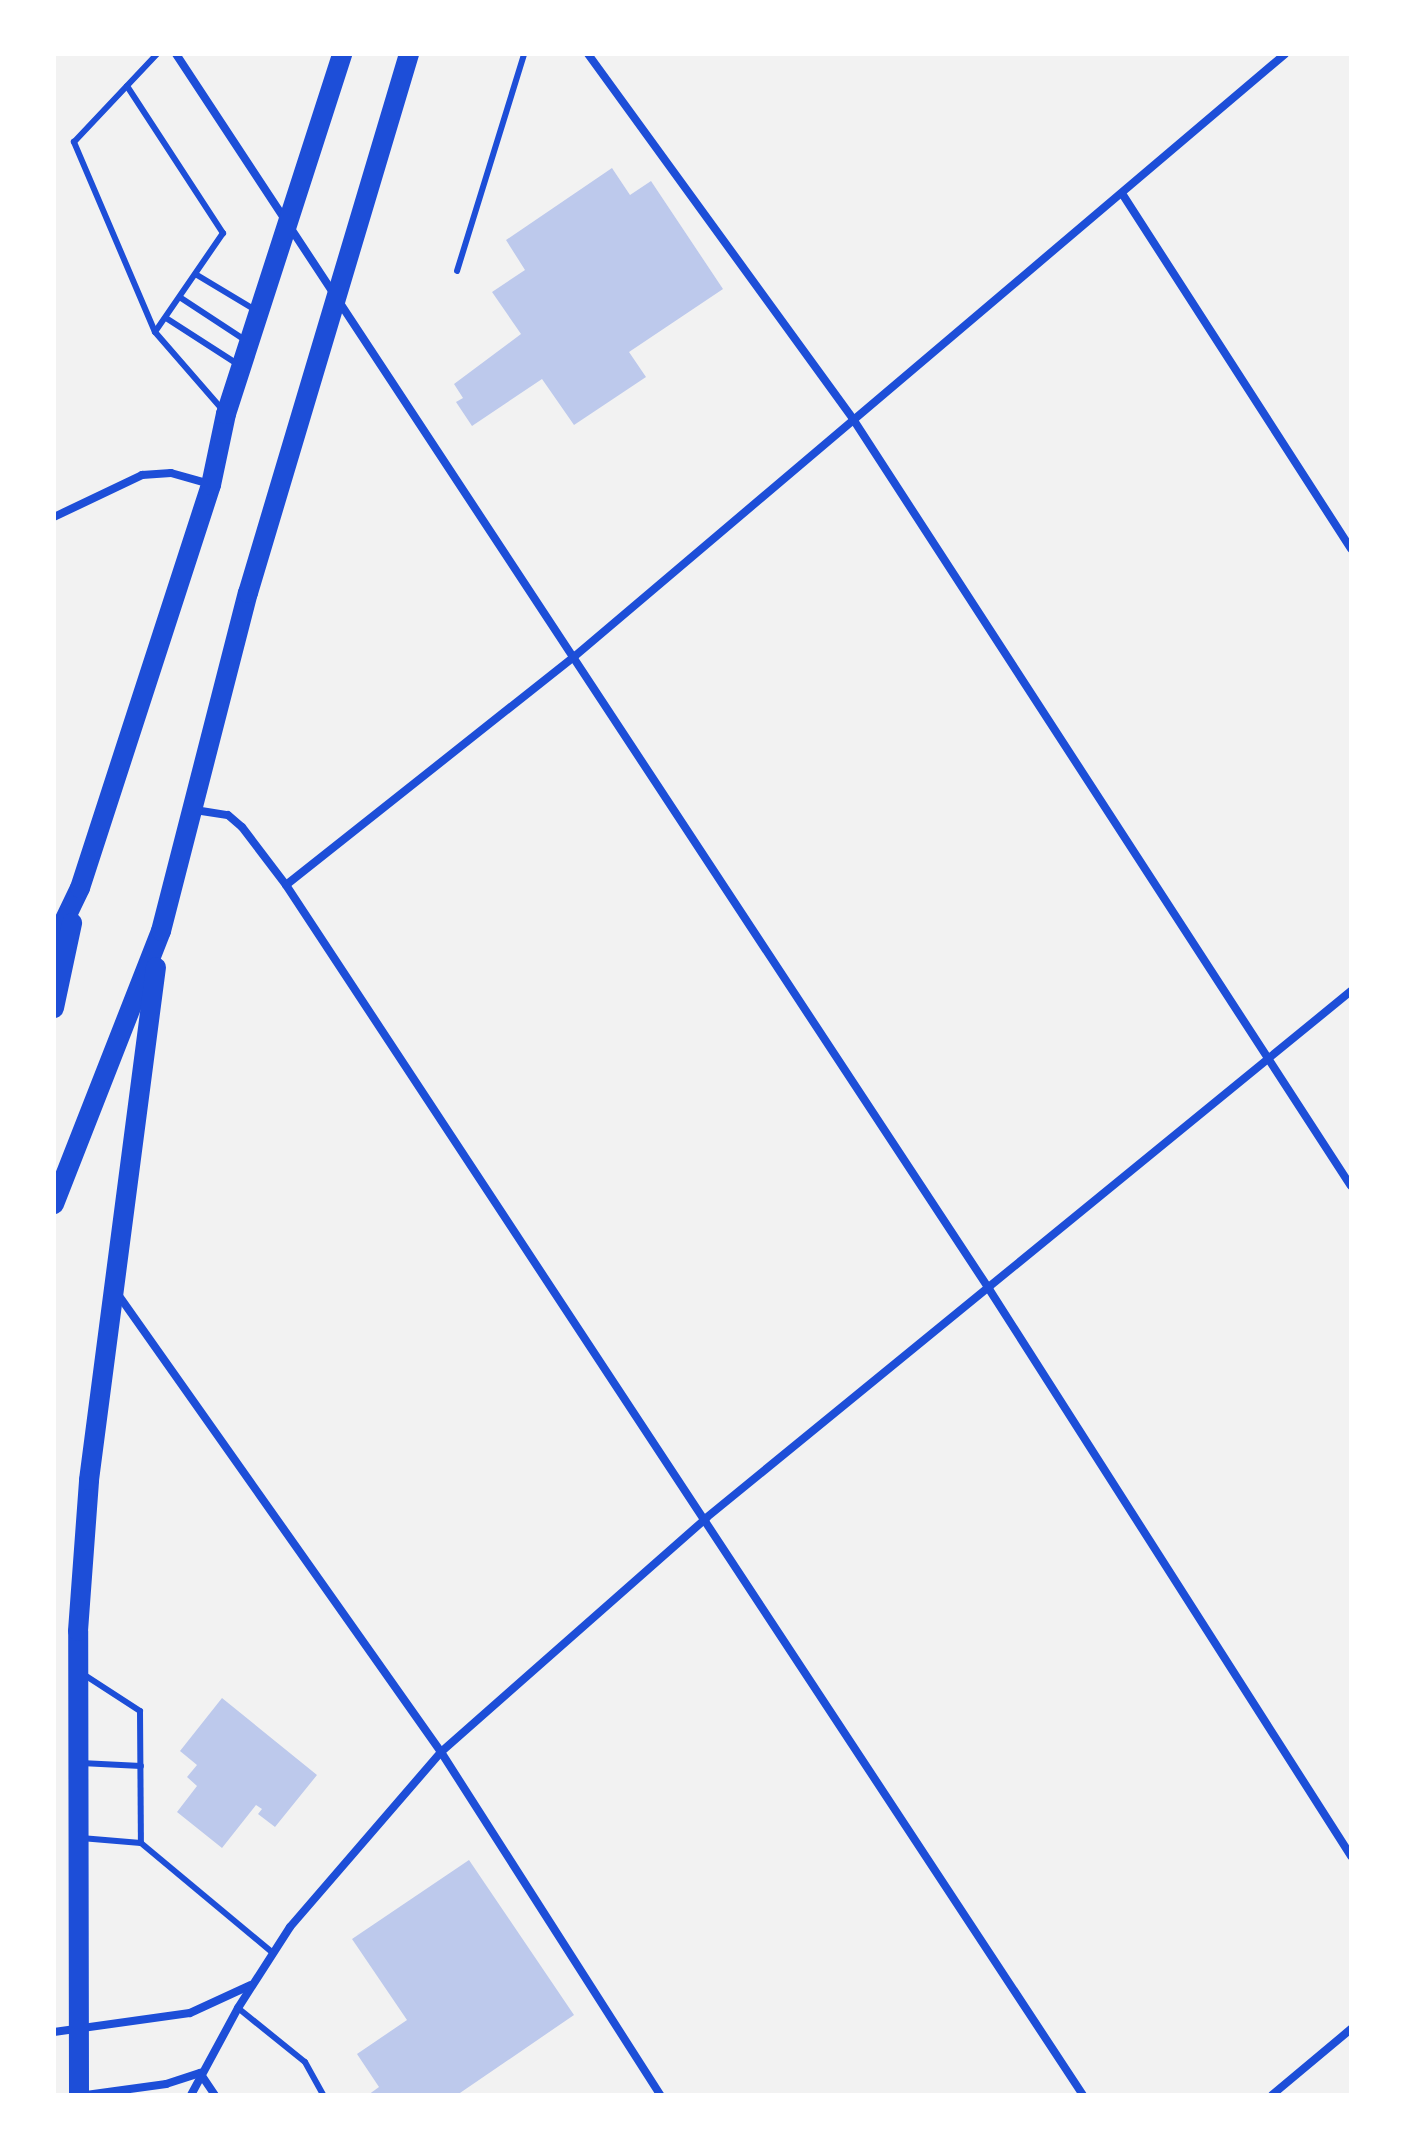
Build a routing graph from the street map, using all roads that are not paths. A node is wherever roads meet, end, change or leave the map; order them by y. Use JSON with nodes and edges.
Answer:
{"nodes":[{"id":1,"x":157,"y":54,"type":"edge"},
{"id":2,"x":176,"y":54,"type":"edge"},
{"id":3,"x":342,"y":54,"type":"edge"},
{"id":4,"x":409,"y":54,"type":"edge"},
{"id":5,"x":524,"y":54,"type":"edge"},
{"id":6,"x":588,"y":54,"type":"edge"},
{"id":7,"x":1285,"y":54,"type":"edge"},
{"id":8,"x":127,"y":86,"type":"junction"},
{"id":9,"x":1123,"y":195,"type":"junction"},
{"id":10,"x":285,"y":223,"type":"junction"},
{"id":11,"x":457,"y":271,"type":"dead end"},
{"id":12,"x":197,"y":275,"type":"junction"},
{"id":13,"x":334,"y":295,"type":"junction"},
{"id":14,"x":181,"y":298,"type":"junction"},
{"id":15,"x":260,"y":313,"type":"junction"},
{"id":16,"x":166,"y":318,"type":"junction"},
{"id":17,"x":155,"y":332,"type":"junction"},
{"id":18,"x":251,"y":344,"type":"junction"},
{"id":19,"x":242,"y":367,"type":"junction"},
{"id":20,"x":226,"y":414,"type":"junction"},
{"id":21,"x":853,"y":419,"type":"junction"},
{"id":22,"x":211,"y":485,"type":"junction"},
{"id":23,"x":54,"y":517,"type":"edge"},
{"id":24,"x":1351,"y":549,"type":"edge"},
{"id":25,"x":575,"y":656,"type":"junction"},
{"id":26,"x":190,"y":809,"type":"junction"},
{"id":27,"x":286,"y":885,"type":"junction"},
{"id":28,"x":80,"y":888,"type":"junction"},
{"id":29,"x":161,"y":931,"type":"junction"},
{"id":30,"x":54,"y":942,"type":"edge"},
{"id":31,"x":1351,"y":991,"type":"edge"},
{"id":32,"x":54,"y":1008,"type":"edge"},
{"id":33,"x":1272,"y":1059,"type":"junction"},
{"id":34,"x":1351,"y":1186,"type":"edge"},
{"id":35,"x":54,"y":1204,"type":"edge"},
{"id":36,"x":114,"y":1289,"type":"junction"},
{"id":37,"x":989,"y":1289,"type":"junction"},
{"id":38,"x":706,"y":1518,"type":"junction"},
{"id":39,"x":77,"y":1670,"type":"junction"},
{"id":40,"x":441,"y":1752,"type":"junction"},
{"id":41,"x":75,"y":1762,"type":"junction"},
{"id":42,"x":141,"y":1766,"type":"junction"},
{"id":43,"x":75,"y":1838,"type":"junction"},
{"id":44,"x":141,"y":1843,"type":"junction"},
{"id":45,"x":1351,"y":1856,"type":"edge"},
{"id":46,"x":273,"y":1953,"type":"junction"},
{"id":47,"x":251,"y":1985,"type":"junction"},
{"id":48,"x":238,"y":2008,"type":"junction"},
{"id":49,"x":76,"y":2029,"type":"junction"},
{"id":50,"x":1351,"y":2029,"type":"edge"},
{"id":51,"x":54,"y":2032,"type":"edge"},
{"id":52,"x":200,"y":2073,"type":"junction"},
{"id":53,"x":79,"y":2095,"type":"edge"},
{"id":54,"x":86,"y":2095,"type":"edge"},
{"id":55,"x":191,"y":2095,"type":"edge"},
{"id":56,"x":215,"y":2095,"type":"edge"},
{"id":57,"x":323,"y":2095,"type":"edge"},
{"id":58,"x":660,"y":2095,"type":"edge"},
{"id":59,"x":1083,"y":2095,"type":"edge"},
{"id":60,"x":1272,"y":2095,"type":"edge"}],
"edges":[{"from":1,"to":8,"type":"lane"},
{"from":2,"to":10,"type":"street"},
{"from":3,"to":10,"type":"main road"},
{"from":4,"to":13,"type":"main road"},
{"from":5,"to":11,"type":"lane"},
{"from":6,"to":21,"type":"street"},
{"from":7,"to":9,"type":"street"},
{"from":8,"to":12,"type":"lane"},
{"from":8,"to":17,"type":"lane"},
{"from":9,"to":21,"type":"street"},
{"from":9,"to":24,"type":"street"},
{"from":10,"to":13,"type":"street"},
{"from":10,"to":15,"type":"main road"},
{"from":12,"to":14,"type":"lane"},
{"from":12,"to":15,"type":"lane"},
{"from":13,"to":25,"type":"street"},
{"from":13,"to":26,"type":"main road"},
{"from":14,"to":16,"type":"lane"},
{"from":14,"to":18,"type":"lane"},
{"from":15,"to":18,"type":"main road"},
{"from":16,"to":17,"type":"lane"},
{"from":16,"to":19,"type":"lane"},
{"from":17,"to":20,"type":"lane"},
{"from":18,"to":19,"type":"main road"},
{"from":19,"to":20,"type":"main road"},
{"from":20,"to":22,"type":"main road"},
{"from":21,"to":25,"type":"street"},
{"from":21,"to":33,"type":"street"},
{"from":22,"to":23,"type":"street"},
{"from":22,"to":28,"type":"main road"},
{"from":25,"to":27,"type":"street"},
{"from":25,"to":37,"type":"street"},
{"from":26,"to":27,"type":"street"},
{"from":26,"to":29,"type":"main road"},
{"from":27,"to":38,"type":"street"},
{"from":28,"to":30,"type":"main road"},
{"from":28,"to":32,"type":"main road"},
{"from":29,"to":35,"type":"main road"},
{"from":29,"to":36,"type":"main road"},
{"from":31,"to":33,"type":"street"},
{"from":33,"to":34,"type":"street"},
{"from":33,"to":37,"type":"street"},
{"from":36,"to":39,"type":"main road"},
{"from":36,"to":40,"type":"street"},
{"from":37,"to":38,"type":"street"},
{"from":37,"to":45,"type":"street"},
{"from":38,"to":40,"type":"street"},
{"from":38,"to":59,"type":"street"},
{"from":39,"to":41,"type":"main road"},
{"from":39,"to":42,"type":"lane"},
{"from":40,"to":46,"type":"street"},
{"from":40,"to":58,"type":"street"},
{"from":41,"to":42,"type":"lane"},
{"from":41,"to":43,"type":"main road"},
{"from":42,"to":44,"type":"lane"},
{"from":43,"to":44,"type":"lane"},
{"from":43,"to":49,"type":"main road"},
{"from":44,"to":46,"type":"lane"},
{"from":46,"to":47,"type":"street"},
{"from":47,"to":48,"type":"street"},
{"from":47,"to":49,"type":"street"},
{"from":48,"to":52,"type":"street"},
{"from":48,"to":57,"type":"lane"},
{"from":49,"to":51,"type":"street"},
{"from":49,"to":53,"type":"main road"},
{"from":50,"to":60,"type":"street"},
{"from":52,"to":54,"type":"street"},
{"from":52,"to":55,"type":"street"},
{"from":52,"to":56,"type":"street"}]}
